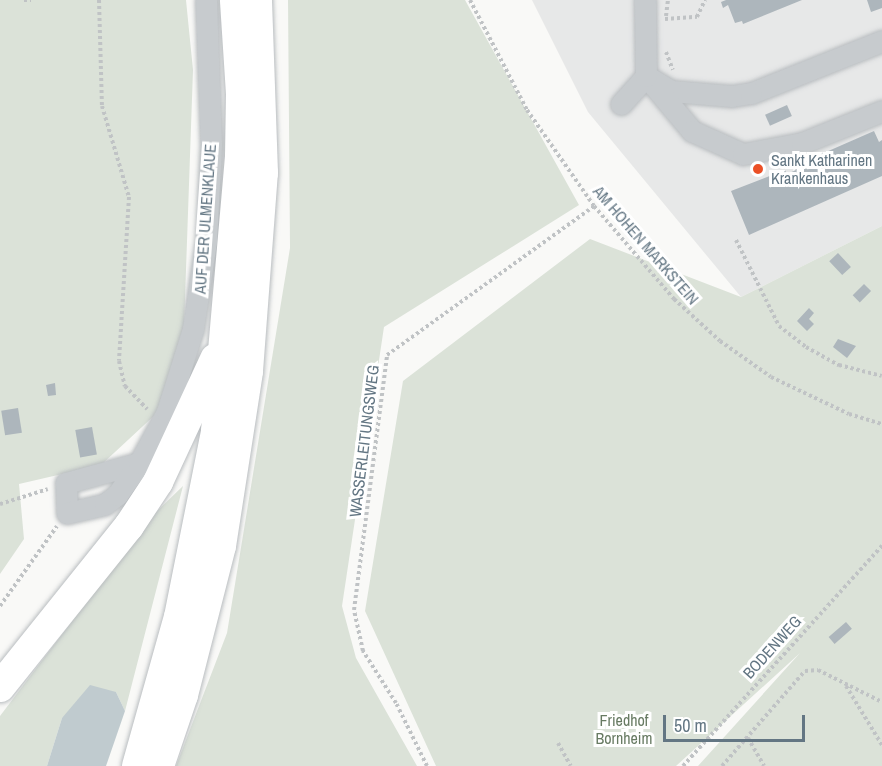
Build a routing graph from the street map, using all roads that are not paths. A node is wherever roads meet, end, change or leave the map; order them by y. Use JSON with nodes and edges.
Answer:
{"nodes":[{"id":1,"x":206,"y":0,"type":"edge"},
{"id":2,"x":235,"y":0,"type":"edge"},
{"id":3,"x":257,"y":0,"type":"edge"},
{"id":4,"x":645,"y":0,"type":"edge"},
{"id":5,"x":882,"y":41,"type":"edge"},
{"id":6,"x":646,"y":76,"type":"junction"},
{"id":7,"x":621,"y":104,"type":"dead end"},
{"id":8,"x":882,"y":111,"type":"edge"},
{"id":9,"x":227,"y":332,"type":"junction"},
{"id":10,"x":139,"y":463,"type":"junction"},
{"id":11,"x":0,"y":687,"type":"edge"},
{"id":12,"x":136,"y":766,"type":"edge"},
{"id":13,"x":159,"y":766,"type":"edge"}],
"edges":[{"from":1,"to":10,"type":"street","name":"AUF DER ULMENKLAUE"},
{"from":2,"to":9,"type":"highway"},
{"from":3,"to":13,"type":"highway"},
{"from":4,"to":6,"type":"street"},
{"from":5,"to":6,"type":"street"},
{"from":6,"to":7,"type":"street"},
{"from":6,"to":8,"type":"street"},
{"from":9,"to":11,"type":"highway"},
{"from":9,"to":12,"type":"highway"},
{"from":10,"to":10,"type":"street","name":"AUF DER ULMENKLAUE"}]}
